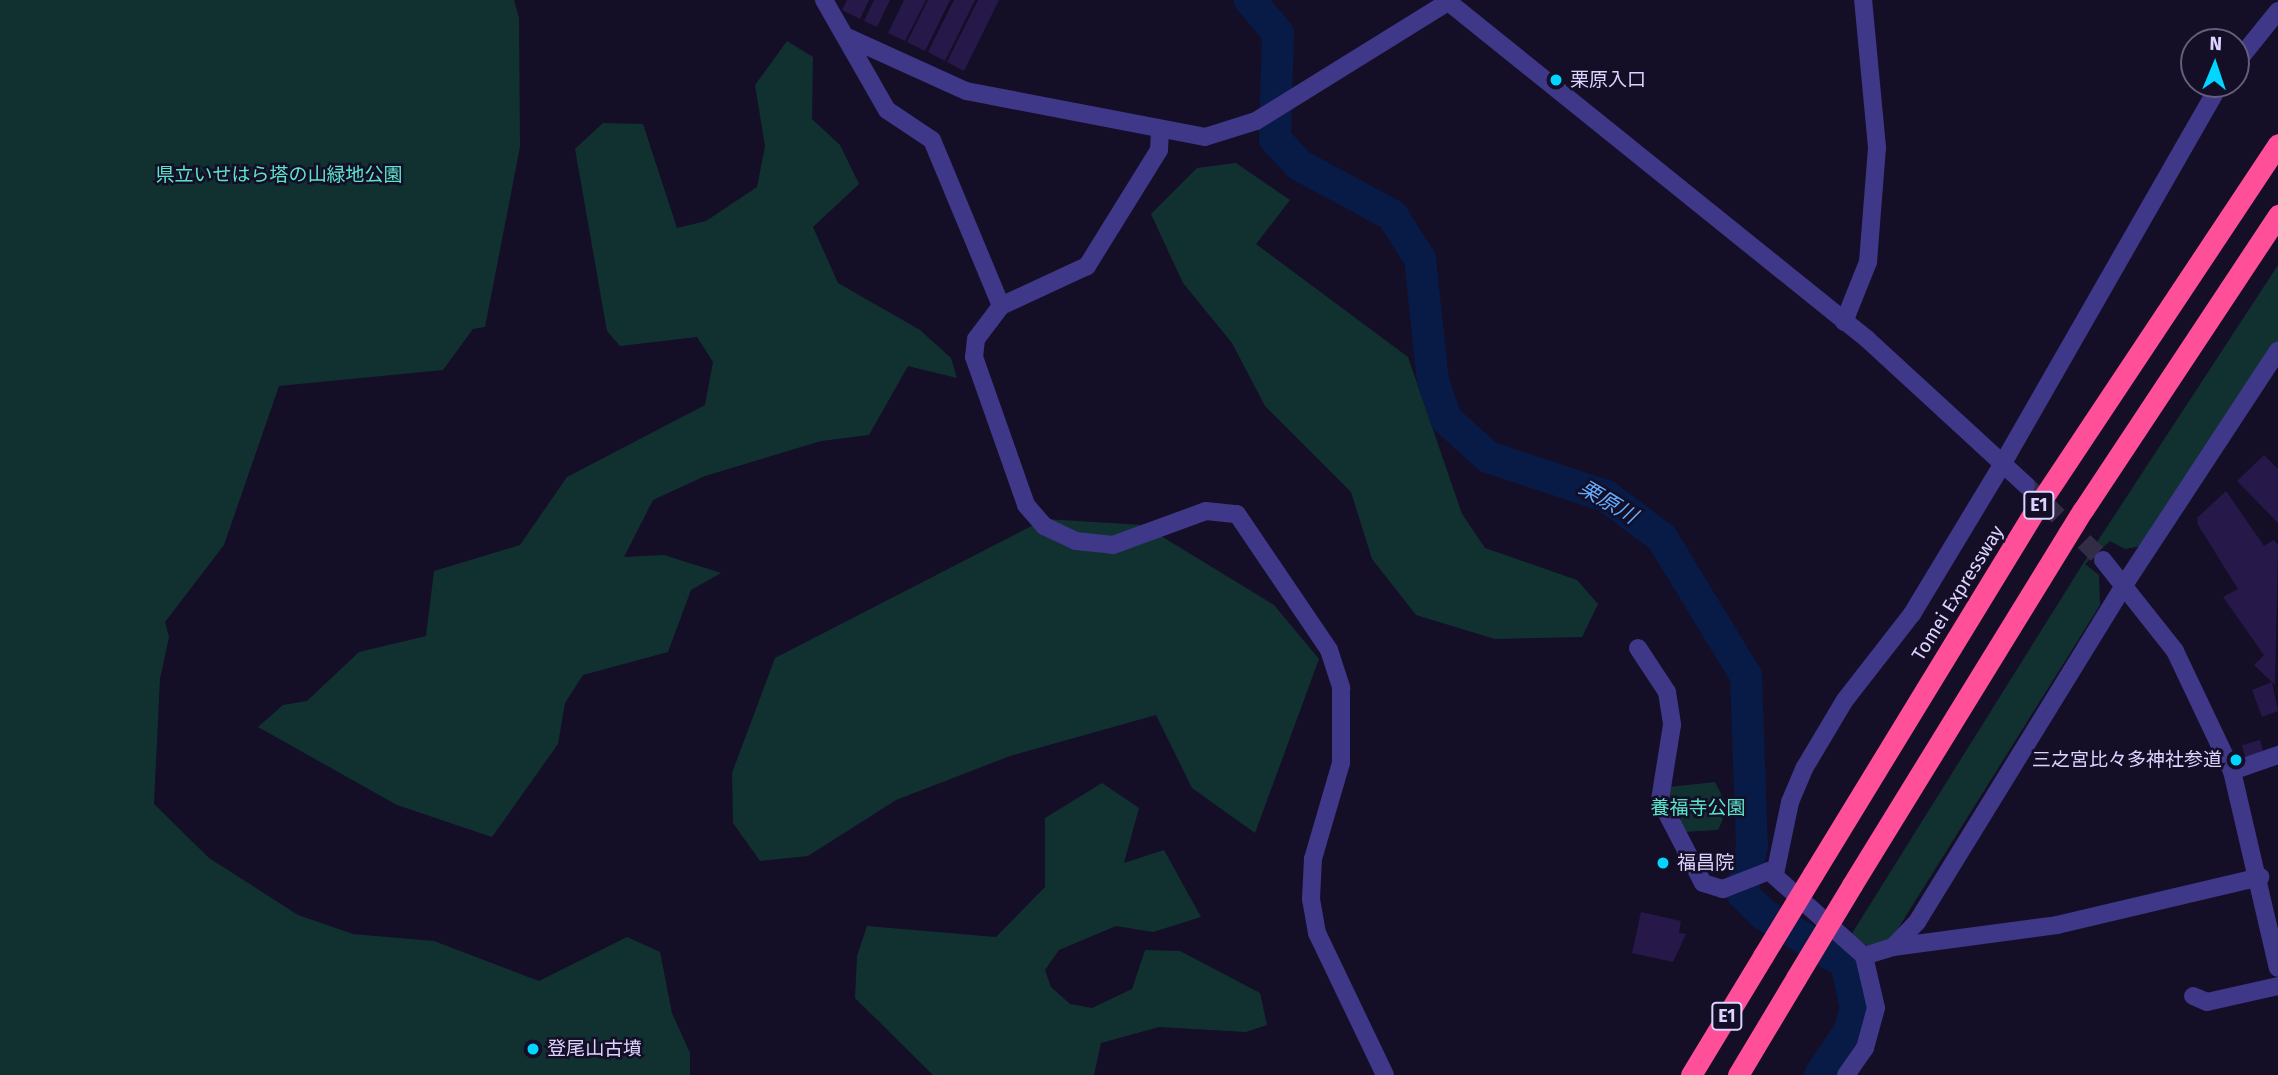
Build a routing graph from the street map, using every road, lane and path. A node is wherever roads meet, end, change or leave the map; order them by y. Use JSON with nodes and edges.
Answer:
{"nodes":[{"id":1,"x":1863,"y":0,"type":"edge"},
{"id":2,"x":827,"y":1,"type":"edge"},
{"id":3,"x":1447,"y":1,"type":"edge"},
{"id":4,"x":2278,"y":11,"type":"edge"},
{"id":5,"x":847,"y":37,"type":"junction"},
{"id":6,"x":2250,"y":46,"type":"edge"},
{"id":7,"x":2213,"y":98,"type":"edge"},
{"id":8,"x":1160,"y":131,"type":"junction"},
{"id":9,"x":2278,"y":144,"type":"edge"},
{"id":10,"x":2278,"y":215,"type":"edge"},
{"id":11,"x":1001,"y":306,"type":"junction"},
{"id":12,"x":1844,"y":321,"type":"junction"},
{"id":13,"x":2278,"y":351,"type":"edge"},
{"id":14,"x":2003,"y":463,"type":"junction"},
{"id":15,"x":2026,"y":485,"type":"tunnel mouth"},
{"id":16,"x":2103,"y":560,"type":"tunnel mouth"},
{"id":17,"x":2126,"y":582,"type":"junction"},
{"id":18,"x":1638,"y":648,"type":"dead end"},
{"id":19,"x":2278,"y":755,"type":"edge"},
{"id":20,"x":2232,"y":771,"type":"junction"},
{"id":21,"x":1772,"y":873,"type":"junction"},
{"id":22,"x":2260,"y":877,"type":"junction"},
{"id":23,"x":1893,"y":947,"type":"junction"},
{"id":24,"x":1864,"y":956,"type":"junction"},
{"id":25,"x":2278,"y":968,"type":"edge"},
{"id":26,"x":2278,"y":986,"type":"edge"},
{"id":27,"x":2193,"y":996,"type":"dead end"},
{"id":28,"x":1385,"y":1075,"type":"edge"},
{"id":29,"x":1691,"y":1075,"type":"edge"},
{"id":30,"x":1738,"y":1075,"type":"edge"},
{"id":31,"x":1846,"y":1075,"type":"edge"}],
"edges":[{"from":1,"to":12,"type":"street"},
{"from":2,"to":5,"type":"street"},
{"from":3,"to":8,"type":"street"},
{"from":3,"to":12,"type":"street"},
{"from":4,"to":6,"type":"street"},
{"from":5,"to":8,"type":"street"},
{"from":5,"to":11,"type":"street"},
{"from":7,"to":14,"type":"street"},
{"from":8,"to":11,"type":"street"},
{"from":9,"to":29,"type":"highway","name":"Tomei Expressway","number":"E1","bridge":true},
{"from":10,"to":30,"type":"highway","number":"E1","bridge":true},
{"from":11,"to":28,"type":"street"},
{"from":12,"to":14,"type":"street"},
{"from":13,"to":17,"type":"street"},
{"from":14,"to":15,"type":"street"},
{"from":14,"to":21,"type":"street"},
{"from":16,"to":17,"type":"street"},
{"from":17,"to":20,"type":"street"},
{"from":17,"to":23,"type":"street"},
{"from":18,"to":21,"type":"street"},
{"from":19,"to":20,"type":"street"},
{"from":20,"to":22,"type":"street"},
{"from":21,"to":24,"type":"street"},
{"from":22,"to":23,"type":"street"},
{"from":22,"to":25,"type":"street"},
{"from":23,"to":24,"type":"street"},
{"from":24,"to":31,"type":"street"},
{"from":26,"to":27,"type":"street"}]}
